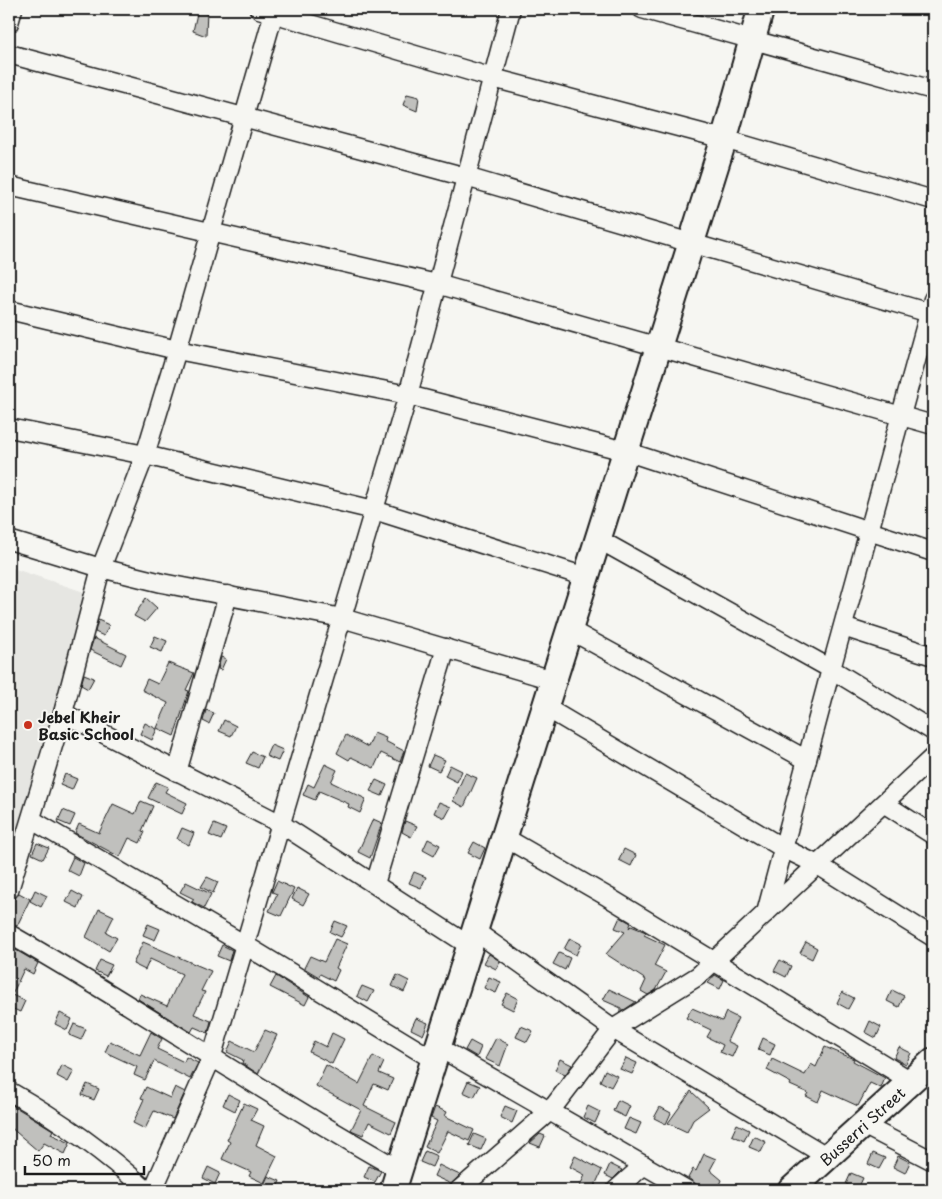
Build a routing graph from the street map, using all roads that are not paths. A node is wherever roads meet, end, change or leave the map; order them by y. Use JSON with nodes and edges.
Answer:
{"nodes":[{"id":1,"x":13,"y":9,"type":"edge"},
{"id":2,"x":511,"y":9,"type":"edge"},
{"id":3,"x":642,"y":9,"type":"edge"},
{"id":4,"x":762,"y":9,"type":"edge"},
{"id":5,"x":269,"y":10,"type":"edge"},
{"id":6,"x":9,"y":22,"type":"edge"},
{"id":7,"x":753,"y":40,"type":"junction"},
{"id":8,"x":9,"y":54,"type":"edge"},
{"id":9,"x":493,"y":78,"type":"junction"},
{"id":10,"x":933,"y":90,"type":"edge"},
{"id":11,"x":244,"y":117,"type":"junction"},
{"id":12,"x":724,"y":139,"type":"junction"},
{"id":13,"x":466,"y":177,"type":"junction"},
{"id":14,"x":9,"y":186,"type":"edge"},
{"id":15,"x":933,"y":200,"type":"edge"},
{"id":16,"x":211,"y":232,"type":"junction"},
{"id":17,"x":692,"y":243,"type":"junction"},
{"id":18,"x":438,"y":284,"type":"junction"},
{"id":19,"x":932,"y":309,"type":"edge"},
{"id":20,"x":9,"y":310,"type":"edge"},
{"id":21,"x":659,"y":347,"type":"junction"},
{"id":22,"x":177,"y":350,"type":"junction"},
{"id":23,"x":408,"y":395,"type":"junction"},
{"id":24,"x":901,"y":416,"type":"junction"},
{"id":25,"x":933,"y":425,"type":"edge"},
{"id":26,"x":9,"y":428,"type":"edge"},
{"id":27,"x":625,"y":451,"type":"junction"},
{"id":28,"x":145,"y":455,"type":"junction"},
{"id":29,"x":374,"y":510,"type":"junction"},
{"id":30,"x":869,"y":532,"type":"junction"},
{"id":31,"x":598,"y":539,"type":"junction"},
{"id":32,"x":9,"y":540,"type":"edge"},
{"id":33,"x":933,"y":552,"type":"edge"},
{"id":34,"x":101,"y":568,"type":"junction"},
{"id":35,"x":586,"y":576,"type":"junction"},
{"id":36,"x":228,"y":595,"type":"junction"},
{"id":37,"x":342,"y":618,"type":"junction"},
{"id":38,"x":843,"y":627,"type":"junction"},
{"id":39,"x":570,"y":630,"type":"junction"},
{"id":40,"x":446,"y":648,"type":"junction"},
{"id":41,"x":933,"y":656,"type":"edge"},
{"id":42,"x":831,"y":669,"type":"junction"},
{"id":43,"x":554,"y":680,"type":"junction"},
{"id":44,"x":545,"y":707,"type":"junction"},
{"id":45,"x":63,"y":713,"type":"junction"},
{"id":46,"x":933,"y":731,"type":"edge"},
{"id":47,"x":933,"y":757,"type":"edge"},
{"id":48,"x":807,"y":760,"type":"junction"},
{"id":49,"x":177,"y":772,"type":"junction"},
{"id":50,"x":884,"y":804,"type":"junction"},
{"id":51,"x":32,"y":820,"type":"junction"},
{"id":52,"x":281,"y":824,"type":"junction"},
{"id":53,"x":933,"y":835,"type":"edge"},
{"id":54,"x":504,"y":837,"type":"junction"},
{"id":55,"x":783,"y":848,"type":"junction"},
{"id":56,"x":818,"y":865,"type":"junction"},
{"id":57,"x":375,"y":884,"type":"junction"},
{"id":58,"x":9,"y":890,"type":"edge"},
{"id":59,"x":766,"y":913,"type":"junction"},
{"id":60,"x":9,"y":934,"type":"edge"},
{"id":61,"x":933,"y":937,"type":"edge"},
{"id":62,"x":473,"y":938,"type":"junction"},
{"id":63,"x":245,"y":945,"type":"junction"},
{"id":64,"x":714,"y":962,"type":"junction"},
{"id":65,"x":614,"y":1029,"type":"junction"},
{"id":66,"x":436,"y":1053,"type":"junction"},
{"id":67,"x":211,"y":1059,"type":"junction"},
{"id":68,"x":933,"y":1061,"type":"edge"},
{"id":69,"x":911,"y":1081,"type":"junction"},
{"id":70,"x":9,"y":1091,"type":"edge"},
{"id":71,"x":551,"y":1110,"type":"junction"},
{"id":72,"x":863,"y":1125,"type":"junction"},
{"id":73,"x":828,"y":1157,"type":"junction"},
{"id":74,"x":933,"y":1161,"type":"edge"},
{"id":75,"x":644,"y":1165,"type":"junction"},
{"id":76,"x":395,"y":1185,"type":"edge"},
{"id":77,"x":146,"y":1190,"type":"edge"},
{"id":78,"x":152,"y":1190,"type":"edge"},
{"id":79,"x":460,"y":1190,"type":"edge"},
{"id":80,"x":616,"y":1190,"type":"edge"},
{"id":81,"x":688,"y":1190,"type":"edge"},
{"id":82,"x":791,"y":1190,"type":"edge"}],
"edges":[{"from":1,"to":6,"type":"street"},
{"from":2,"to":9,"type":"street"},
{"from":3,"to":7,"type":"street"},
{"from":4,"to":7,"type":"street"},
{"from":5,"to":9,"type":"street"},
{"from":5,"to":11,"type":"street"},
{"from":7,"to":10,"type":"street"},
{"from":7,"to":12,"type":"street"},
{"from":8,"to":11,"type":"street"},
{"from":9,"to":12,"type":"street"},
{"from":9,"to":13,"type":"street"},
{"from":11,"to":13,"type":"street"},
{"from":11,"to":16,"type":"street"},
{"from":12,"to":15,"type":"street"},
{"from":12,"to":17,"type":"street"},
{"from":13,"to":17,"type":"street"},
{"from":13,"to":18,"type":"street"},
{"from":14,"to":16,"type":"street"},
{"from":16,"to":18,"type":"street"},
{"from":16,"to":22,"type":"street"},
{"from":17,"to":19,"type":"street"},
{"from":17,"to":21,"type":"street"},
{"from":18,"to":21,"type":"street"},
{"from":18,"to":23,"type":"street"},
{"from":19,"to":24,"type":"street"},
{"from":20,"to":22,"type":"street"},
{"from":21,"to":24,"type":"street"},
{"from":21,"to":27,"type":"street"},
{"from":22,"to":23,"type":"street"},
{"from":22,"to":28,"type":"street"},
{"from":23,"to":27,"type":"street"},
{"from":23,"to":29,"type":"street"},
{"from":24,"to":25,"type":"street"},
{"from":24,"to":30,"type":"street"},
{"from":26,"to":28,"type":"street"},
{"from":27,"to":30,"type":"street"},
{"from":27,"to":31,"type":"street"},
{"from":28,"to":29,"type":"street"},
{"from":28,"to":34,"type":"street"},
{"from":29,"to":35,"type":"street"},
{"from":29,"to":37,"type":"street"},
{"from":30,"to":33,"type":"street"},
{"from":30,"to":38,"type":"street"},
{"from":31,"to":35,"type":"street"},
{"from":31,"to":42,"type":"street"},
{"from":32,"to":34,"type":"street"},
{"from":34,"to":36,"type":"street"},
{"from":34,"to":45,"type":"street"},
{"from":35,"to":39,"type":"street"},
{"from":36,"to":37,"type":"street"},
{"from":36,"to":49,"type":"street"},
{"from":37,"to":40,"type":"street"},
{"from":37,"to":52,"type":"street"},
{"from":38,"to":41,"type":"street"},
{"from":38,"to":42,"type":"street"},
{"from":39,"to":43,"type":"street"},
{"from":39,"to":48,"type":"street"},
{"from":40,"to":43,"type":"street"},
{"from":40,"to":57,"type":"street"},
{"from":42,"to":46,"type":"street"},
{"from":42,"to":48,"type":"street"},
{"from":43,"to":44,"type":"street"},
{"from":44,"to":54,"type":"street"},
{"from":44,"to":55,"type":"street"},
{"from":45,"to":49,"type":"street"},
{"from":45,"to":51,"type":"street"},
{"from":47,"to":50,"type":"street"},
{"from":48,"to":55,"type":"street"},
{"from":49,"to":52,"type":"street"},
{"from":50,"to":53,"type":"street"},
{"from":50,"to":56,"type":"street"},
{"from":51,"to":58,"type":"street"},
{"from":51,"to":63,"type":"street"},
{"from":52,"to":57,"type":"street"},
{"from":52,"to":63,"type":"street"},
{"from":54,"to":62,"type":"street"},
{"from":54,"to":64,"type":"street"},
{"from":55,"to":56,"type":"street"},
{"from":55,"to":59,"type":"street"},
{"from":56,"to":59,"type":"street"},
{"from":56,"to":61,"type":"street"},
{"from":57,"to":62,"type":"street"},
{"from":59,"to":64,"type":"street"},
{"from":60,"to":67,"type":"street"},
{"from":62,"to":65,"type":"street"},
{"from":62,"to":66,"type":"street"},
{"from":63,"to":66,"type":"street"},
{"from":63,"to":67,"type":"street"},
{"from":64,"to":65,"type":"street"},
{"from":64,"to":69,"type":"street"},
{"from":65,"to":71,"type":"street"},
{"from":65,"to":73,"type":"street"},
{"from":66,"to":71,"type":"street"},
{"from":66,"to":76,"type":"street"},
{"from":67,"to":76,"type":"street"},
{"from":67,"to":78,"type":"street"},
{"from":68,"to":69,"type":"street","name":"Busserri Street"},
{"from":69,"to":72,"type":"street","name":"Busserri Street"},
{"from":70,"to":77,"type":"street"},
{"from":71,"to":75,"type":"street"},
{"from":71,"to":79,"type":"street"},
{"from":72,"to":73,"type":"street","name":"Busserri Street"},
{"from":72,"to":74,"type":"street"},
{"from":73,"to":82,"type":"street","name":"Busserri Street"},
{"from":75,"to":80,"type":"street"},
{"from":75,"to":81,"type":"street"}]}
